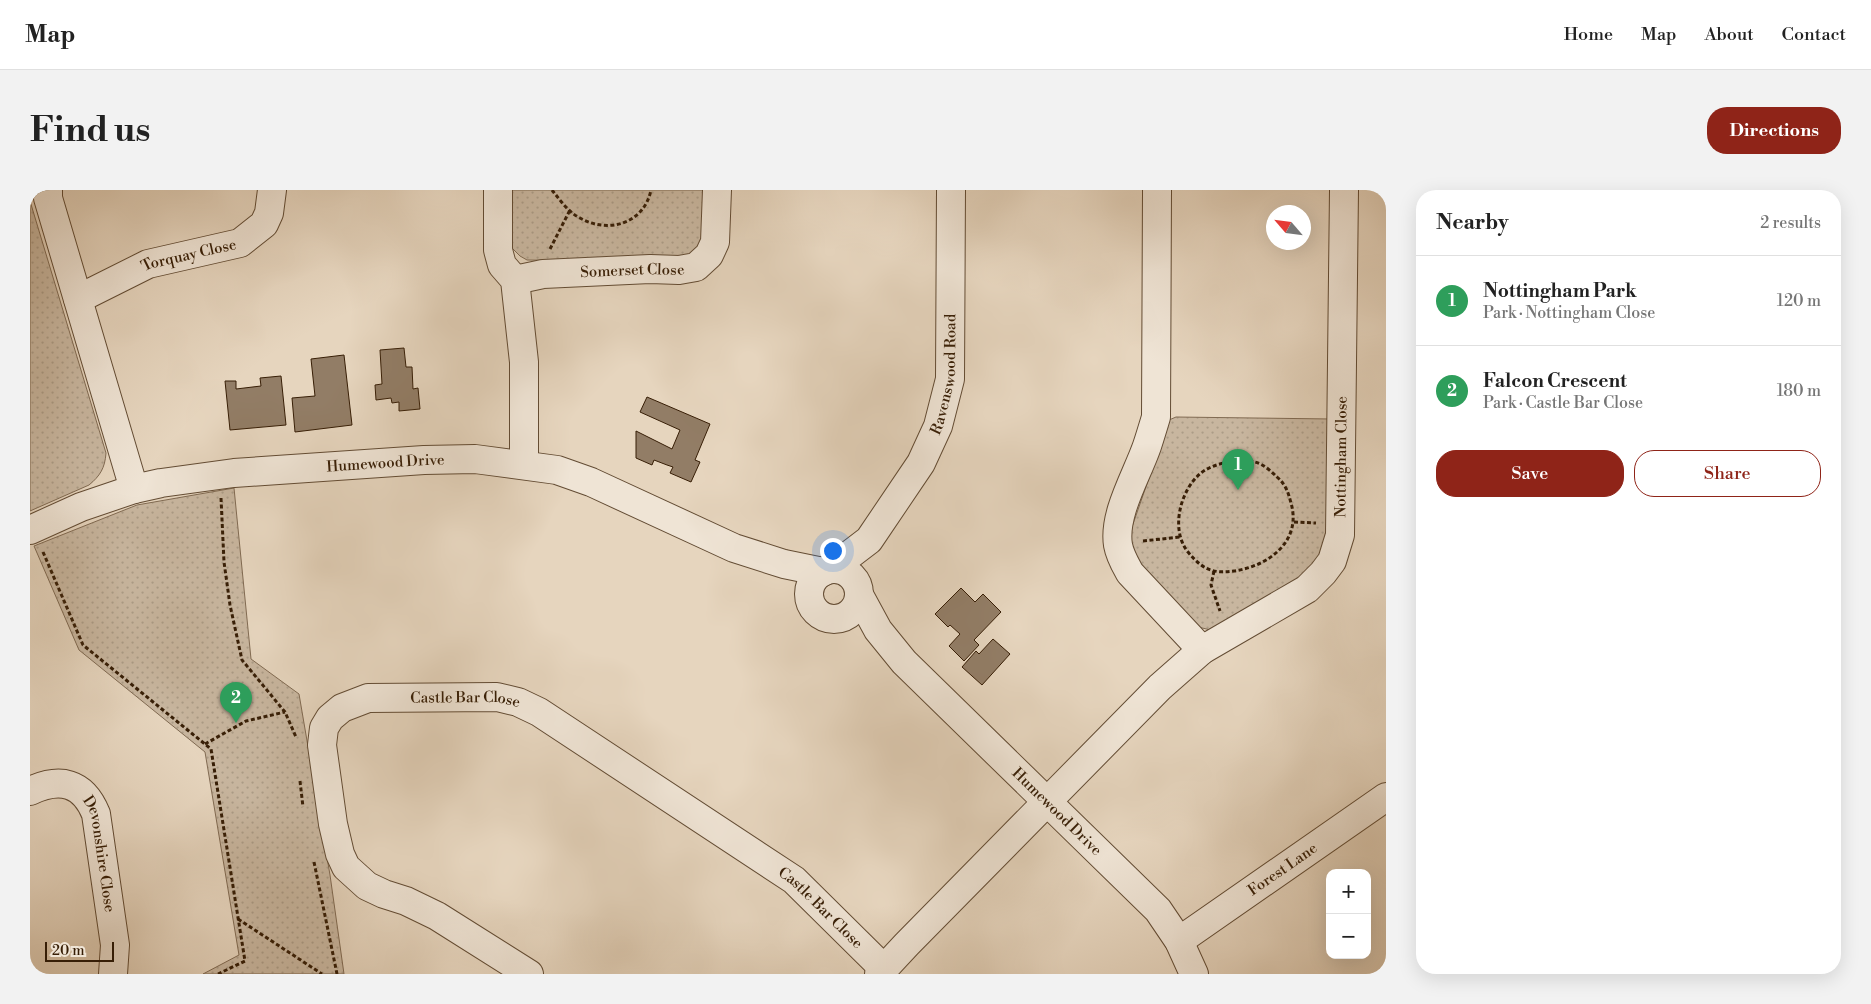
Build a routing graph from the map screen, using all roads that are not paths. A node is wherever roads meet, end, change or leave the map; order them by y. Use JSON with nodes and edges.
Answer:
{"nodes":[{"id":1,"x":48,"y":190,"type":"edge"},
{"id":2,"x":272,"y":190,"type":"edge"},
{"id":3,"x":498,"y":190,"type":"edge"},
{"id":4,"x":718,"y":190,"type":"edge"},
{"id":5,"x":950,"y":190,"type":"edge"},
{"id":6,"x":1157,"y":190,"type":"edge"},
{"id":7,"x":1344,"y":190,"type":"edge"},
{"id":8,"x":515,"y":280,"type":"junction"},
{"id":9,"x":78,"y":299,"type":"junction"},
{"id":10,"x":524,"y":465,"type":"junction"},
{"id":11,"x":134,"y":489,"type":"junction"},
{"id":12,"x":32,"y":529,"type":"edge"},
{"id":13,"x":734,"y":548,"type":"junction"},
{"id":14,"x":842,"y":579,"type":"junction"},
{"id":15,"x":810,"y":602,"type":"junction"},
{"id":16,"x":838,"y":619,"type":"junction"},
{"id":17,"x":1202,"y":650,"type":"junction"},
{"id":18,"x":904,"y":662,"type":"junction"},
{"id":19,"x":30,"y":791,"type":"edge"},
{"id":20,"x":1386,"y":797,"type":"edge"},
{"id":21,"x":1047,"y":802,"type":"junction"},
{"id":22,"x":1179,"y":941,"type":"junction"},
{"id":23,"x":882,"y":972,"type":"edge"},
{"id":24,"x":112,"y":974,"type":"edge"},
{"id":25,"x":529,"y":974,"type":"edge"},
{"id":26,"x":1194,"y":974,"type":"edge"}],
"edges":[{"from":1,"to":9,"type":"street"},
{"from":2,"to":9,"type":"street","name":"Torquay Close"},
{"from":3,"to":8,"type":"street"},
{"from":4,"to":8,"type":"street","name":"Somerset Close"},
{"from":5,"to":14,"type":"street","name":"Ravenswood Road"},
{"from":6,"to":17,"type":"street"},
{"from":7,"to":17,"type":"street","name":"Nottingham Close"},
{"from":8,"to":10,"type":"street"},
{"from":9,"to":11,"type":"street"},
{"from":10,"to":11,"type":"street","name":"Humewood Drive"},
{"from":10,"to":13,"type":"street","name":"Humewood Drive"},
{"from":11,"to":12,"type":"street","name":"Humewood Drive"},
{"from":13,"to":14,"type":"street","name":"Humewood Drive"},
{"from":13,"to":15,"type":"street","name":"Humewood Drive"},
{"from":14,"to":15,"type":"street"},
{"from":14,"to":16,"type":"street"},
{"from":14,"to":18,"type":"street","name":"Humewood Drive"},
{"from":15,"to":16,"type":"street"},
{"from":16,"to":18,"type":"street","name":"Humewood Drive"},
{"from":17,"to":21,"type":"street","name":"Nottingham Close"},
{"from":18,"to":21,"type":"street","name":"Humewood Drive"},
{"from":19,"to":24,"type":"street","name":"Devonshire Close"},
{"from":20,"to":22,"type":"street","name":"Forest Lane"},
{"from":21,"to":22,"type":"street","name":"Humewood Drive"},
{"from":21,"to":23,"type":"street","name":"Castle Bar Close"},
{"from":22,"to":26,"type":"street","name":"Humewood Drive"},
{"from":23,"to":25,"type":"street","name":"Castle Bar Close"}]}
